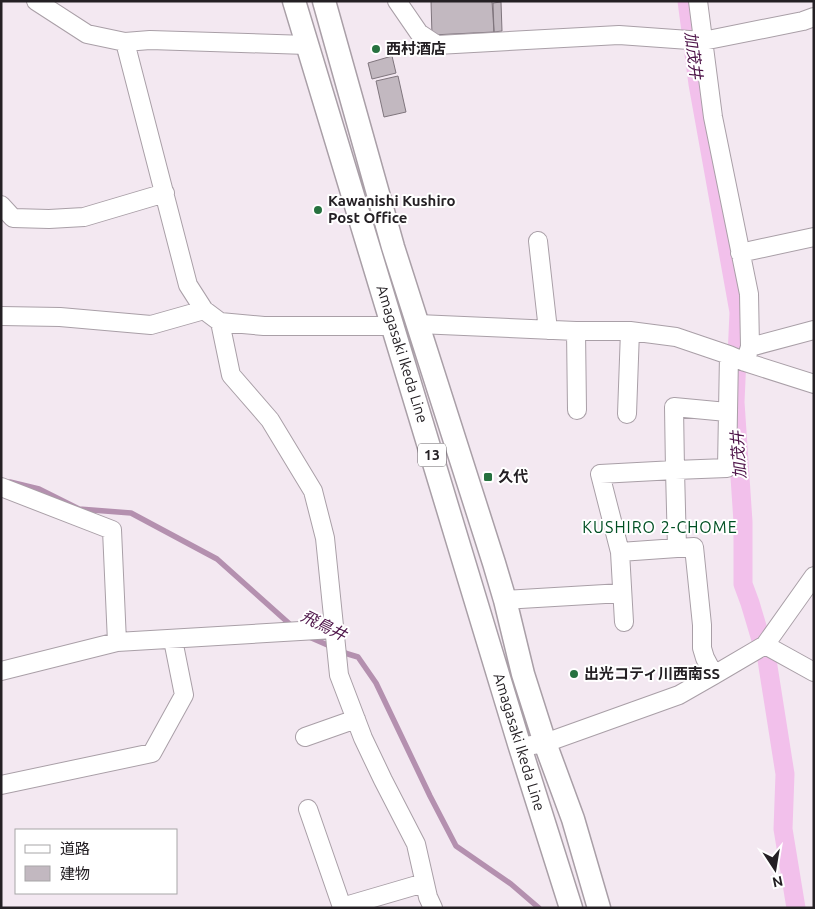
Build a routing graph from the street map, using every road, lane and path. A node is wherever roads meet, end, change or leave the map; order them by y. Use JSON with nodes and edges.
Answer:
{"nodes":[{"id":1,"x":294,"y":1,"type":"edge"},
{"id":2,"x":324,"y":1,"type":"edge"},
{"id":3,"x":397,"y":1,"type":"edge"},
{"id":4,"x":698,"y":1,"type":"edge"},
{"id":5,"x":46,"y":5,"type":"edge"},
{"id":6,"x":814,"y":17,"type":"edge"},
{"id":7,"x":703,"y":41,"type":"junction"},
{"id":8,"x":125,"y":42,"type":"junction"},
{"id":9,"x":307,"y":45,"type":"junction"},
{"id":10,"x":165,"y":193,"type":"junction"},
{"id":11,"x":1,"y":205,"type":"edge"},
{"id":12,"x":814,"y":237,"type":"edge"},
{"id":13,"x":538,"y":241,"type":"dead end"},
{"id":14,"x":740,"y":253,"type":"junction"},
{"id":15,"x":204,"y":310,"type":"junction"},
{"id":16,"x":1,"y":316,"type":"edge"},
{"id":17,"x":220,"y":322,"type":"junction"},
{"id":18,"x":418,"y":324,"type":"junction"},
{"id":19,"x":394,"y":326,"type":"junction"},
{"id":20,"x":548,"y":330,"type":"junction"},
{"id":21,"x":814,"y":330,"type":"edge"},
{"id":22,"x":576,"y":331,"type":"junction"},
{"id":23,"x":630,"y":331,"type":"junction"},
{"id":24,"x":742,"y":354,"type":"junction"},
{"id":25,"x":814,"y":384,"type":"edge"},
{"id":26,"x":577,"y":410,"type":"dead end"},
{"id":27,"x":727,"y":412,"type":"junction"},
{"id":28,"x":627,"y":414,"type":"dead end"},
{"id":29,"x":675,"y":470,"type":"junction"},
{"id":30,"x":1,"y":487,"type":"edge"},
{"id":31,"x":677,"y":548,"type":"junction"},
{"id":32,"x":620,"y":552,"type":"junction"},
{"id":33,"x":814,"y":576,"type":"edge"},
{"id":34,"x":622,"y":593,"type":"junction"},
{"id":35,"x":505,"y":600,"type":"junction"},
{"id":36,"x":624,"y":622,"type":"dead end"},
{"id":37,"x":334,"y":629,"type":"junction"},
{"id":38,"x":173,"y":640,"type":"junction"},
{"id":39,"x":117,"y":642,"type":"junction"},
{"id":40,"x":765,"y":644,"type":"junction"},
{"id":41,"x":1,"y":671,"type":"edge"},
{"id":42,"x":814,"y":672,"type":"edge"},
{"id":43,"x":714,"y":675,"type":"junction"},
{"id":44,"x":356,"y":718,"type":"junction"},
{"id":45,"x":305,"y":737,"type":"dead end"},
{"id":46,"x":545,"y":743,"type":"junction"},
{"id":47,"x":520,"y":746,"type":"junction"},
{"id":48,"x":1,"y":785,"type":"edge"},
{"id":49,"x":308,"y":809,"type":"dead end"},
{"id":50,"x":424,"y":883,"type":"junction"},
{"id":51,"x":342,"y":908,"type":"edge"},
{"id":52,"x":433,"y":908,"type":"edge"},
{"id":53,"x":571,"y":908,"type":"edge"},
{"id":54,"x":599,"y":908,"type":"edge"}],
"edges":[{"from":1,"to":9,"type":"main road","name":"Amagasaki Ikeda Line","number":"13"},
{"from":2,"to":18,"type":"main road","name":"Amagasaki Ikeda Line","number":"13"},
{"from":3,"to":7,"type":"street"},
{"from":4,"to":7,"type":"street"},
{"from":5,"to":8,"type":"street"},
{"from":6,"to":7,"type":"street"},
{"from":7,"to":14,"type":"street"},
{"from":8,"to":9,"type":"street"},
{"from":8,"to":10,"type":"street"},
{"from":9,"to":19,"type":"main road","name":"Amagasaki Ikeda Line","number":"13"},
{"from":10,"to":11,"type":"street"},
{"from":10,"to":15,"type":"street"},
{"from":12,"to":14,"type":"street"},
{"from":13,"to":20,"type":"street"},
{"from":14,"to":24,"type":"street"},
{"from":15,"to":16,"type":"street"},
{"from":15,"to":17,"type":"street"},
{"from":17,"to":19,"type":"street"},
{"from":17,"to":37,"type":"street"},
{"from":18,"to":20,"type":"street"},
{"from":18,"to":35,"type":"main road","name":"Amagasaki Ikeda Line","number":"13"},
{"from":19,"to":47,"type":"main road","name":"Amagasaki Ikeda Line","number":"13"},
{"from":20,"to":22,"type":"street"},
{"from":21,"to":24,"type":"street"},
{"from":22,"to":23,"type":"street"},
{"from":22,"to":26,"type":"street"},
{"from":23,"to":24,"type":"street"},
{"from":23,"to":28,"type":"street"},
{"from":24,"to":25,"type":"street"},
{"from":24,"to":27,"type":"street"},
{"from":27,"to":29,"type":"street"},
{"from":27,"to":29,"type":"street"},
{"from":29,"to":31,"type":"street"},
{"from":29,"to":32,"type":"street"},
{"from":30,"to":39,"type":"street"},
{"from":31,"to":32,"type":"street"},
{"from":31,"to":43,"type":"street"},
{"from":32,"to":34,"type":"street"},
{"from":33,"to":40,"type":"street"},
{"from":34,"to":35,"type":"street"},
{"from":34,"to":36,"type":"street"},
{"from":35,"to":46,"type":"main road","name":"Amagasaki Ikeda Line","number":"13"},
{"from":37,"to":38,"type":"street"},
{"from":37,"to":44,"type":"street"},
{"from":38,"to":39,"type":"street"},
{"from":38,"to":48,"type":"street"},
{"from":39,"to":41,"type":"street"},
{"from":40,"to":42,"type":"street"},
{"from":40,"to":43,"type":"street"},
{"from":43,"to":46,"type":"street"},
{"from":44,"to":45,"type":"street"},
{"from":44,"to":50,"type":"street"},
{"from":46,"to":47,"type":"street"},
{"from":46,"to":54,"type":"main road","name":"Amagasaki Ikeda Line","number":"13"},
{"from":47,"to":53,"type":"main road","name":"Amagasaki Ikeda Line","number":"13"},
{"from":49,"to":51,"type":"street"},
{"from":50,"to":51,"type":"street"},
{"from":50,"to":52,"type":"street"}]}
